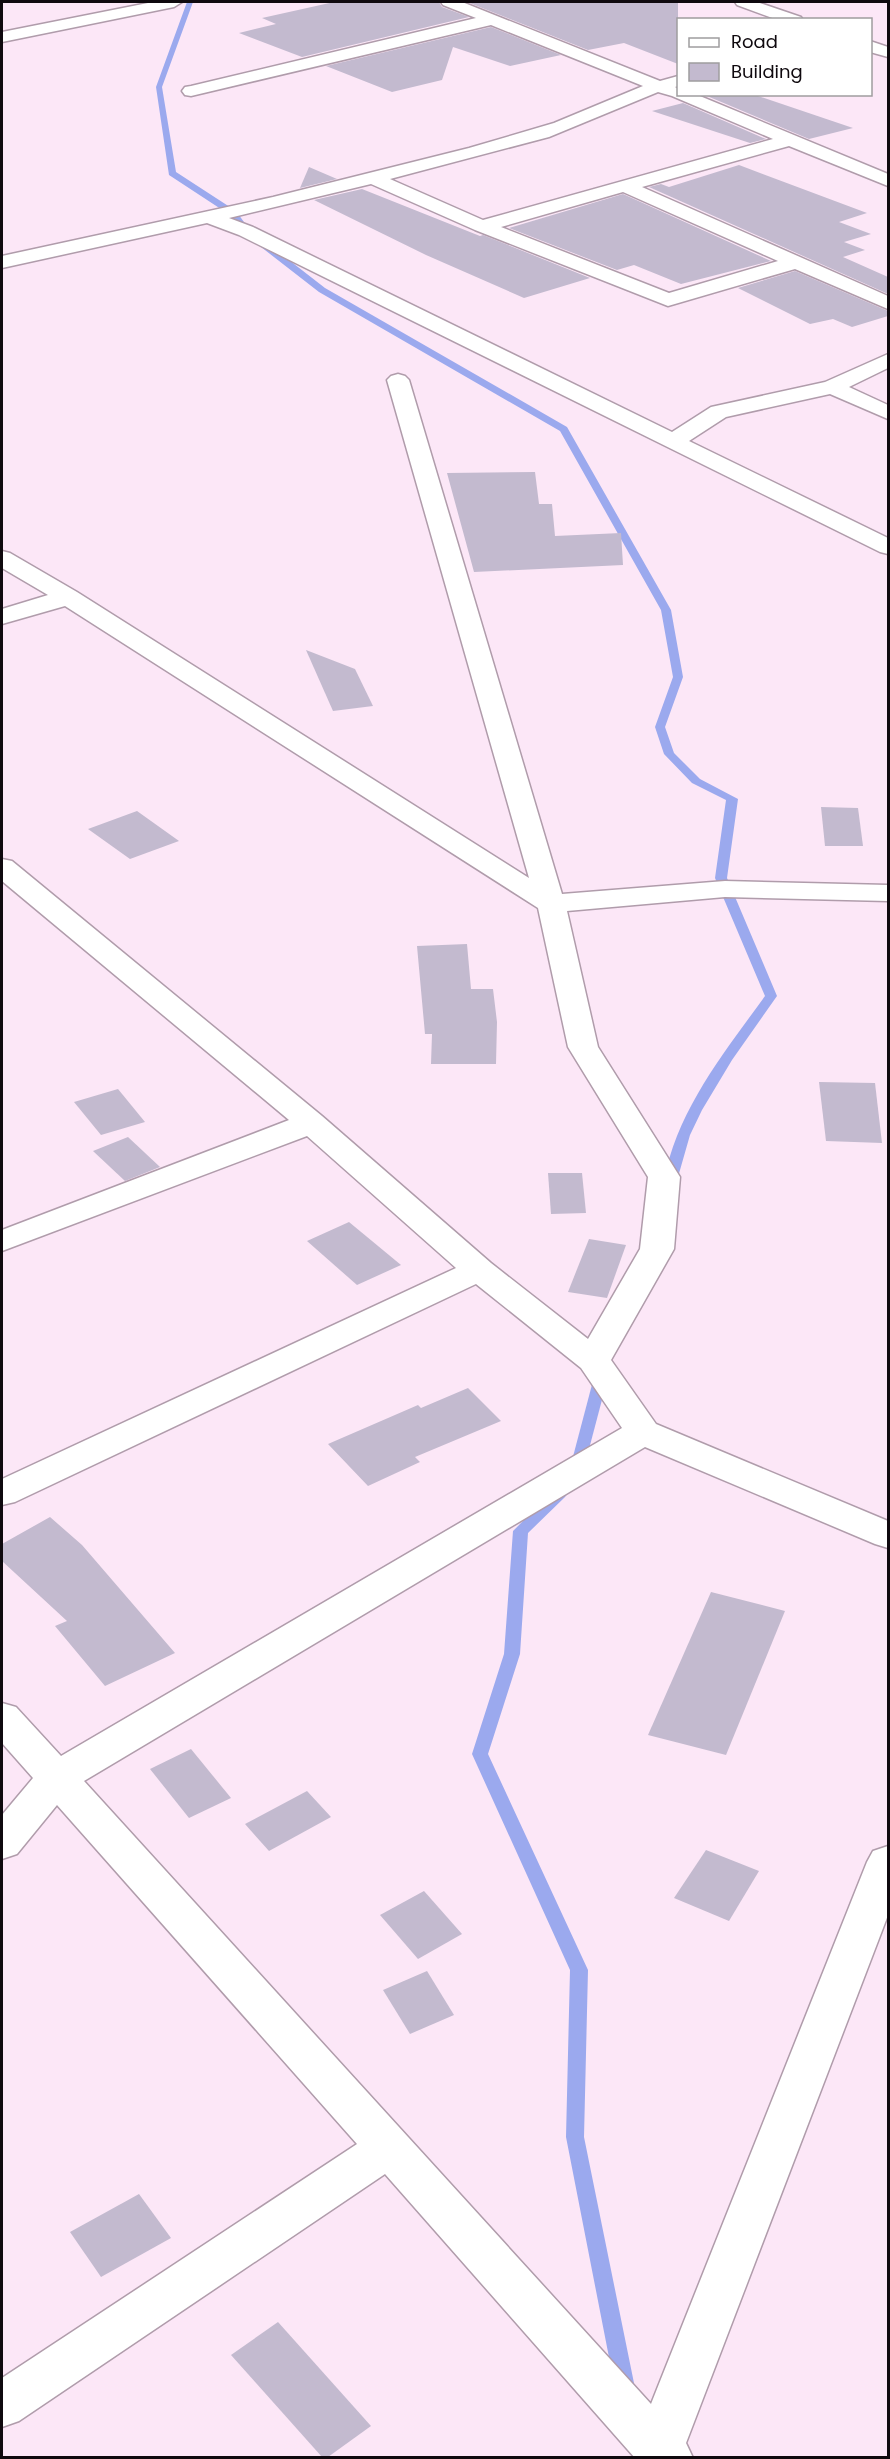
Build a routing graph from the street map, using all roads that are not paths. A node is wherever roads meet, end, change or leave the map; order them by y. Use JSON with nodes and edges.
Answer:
{"nodes":[{"id":1,"x":174,"y":2,"type":"edge"},
{"id":2,"x":449,"y":2,"type":"edge"},
{"id":3,"x":743,"y":2,"type":"edge"},
{"id":4,"x":789,"y":18,"type":"edge"},
{"id":5,"x":494,"y":19,"type":"junction"},
{"id":6,"x":888,"y":32,"type":"edge"},
{"id":7,"x":872,"y":36,"type":"edge"},
{"id":8,"x":2,"y":37,"type":"edge"},
{"id":9,"x":872,"y":47,"type":"edge"},
{"id":10,"x":888,"y":52,"type":"edge"},
{"id":11,"x":677,"y":81,"type":"edge"},
{"id":12,"x":658,"y":86,"type":"junction"},
{"id":13,"x":191,"y":91,"type":"dead end"},
{"id":14,"x":677,"y":93,"type":"edge"},
{"id":15,"x":684,"y":96,"type":"edge"},
{"id":16,"x":789,"y":140,"type":"junction"},
{"id":17,"x":374,"y":179,"type":"junction"},
{"id":18,"x":888,"y":180,"type":"edge"},
{"id":19,"x":627,"y":187,"type":"junction"},
{"id":20,"x":210,"y":218,"type":"junction"},
{"id":21,"x":482,"y":226,"type":"junction"},
{"id":22,"x":2,"y":262,"type":"edge"},
{"id":23,"x":797,"y":262,"type":"junction"},
{"id":24,"x":888,"y":303,"type":"edge"},
{"id":25,"x":888,"y":360,"type":"edge"},
{"id":26,"x":398,"y":380,"type":"dead end"},
{"id":27,"x":832,"y":387,"type":"junction"},
{"id":28,"x":888,"y":413,"type":"edge"},
{"id":29,"x":672,"y":442,"type":"junction"},
{"id":30,"x":888,"y":547,"type":"edge"},
{"id":31,"x":2,"y":558,"type":"edge"},
{"id":32,"x":68,"y":597,"type":"junction"},
{"id":33,"x":2,"y":617,"type":"edge"},
{"id":34,"x":2,"y":867,"type":"edge"},
{"id":35,"x":888,"y":893,"type":"edge"},
{"id":36,"x":551,"y":904,"type":"junction"},
{"id":37,"x":310,"y":1124,"type":"junction"},
{"id":38,"x":2,"y":1242,"type":"edge"},
{"id":39,"x":479,"y":1270,"type":"junction"},
{"id":40,"x":593,"y":1360,"type":"junction"},
{"id":41,"x":643,"y":1432,"type":"junction"},
{"id":42,"x":2,"y":1493,"type":"edge"},
{"id":43,"x":888,"y":1535,"type":"edge"},
{"id":44,"x":2,"y":1717,"type":"edge"},
{"id":45,"x":57,"y":1778,"type":"junction"},
{"id":46,"x":2,"y":1843,"type":"edge"},
{"id":47,"x":888,"y":1862,"type":"edge"},
{"id":48,"x":389,"y":2147,"type":"junction"},
{"id":49,"x":2,"y":2405,"type":"edge"},
{"id":50,"x":664,"y":2453,"type":"edge"}],
"edges":[{"from":1,"to":8,"type":"street"},
{"from":2,"to":5,"type":"street"},
{"from":3,"to":4,"type":"street"},
{"from":5,"to":12,"type":"street"},
{"from":5,"to":13,"type":"street"},
{"from":6,"to":7,"type":"street"},
{"from":9,"to":10,"type":"street"},
{"from":11,"to":12,"type":"street"},
{"from":12,"to":14,"type":"street"},
{"from":12,"to":17,"type":"street"},
{"from":15,"to":16,"type":"street"},
{"from":16,"to":18,"type":"street"},
{"from":16,"to":19,"type":"street"},
{"from":17,"to":20,"type":"street"},
{"from":17,"to":21,"type":"street"},
{"from":19,"to":21,"type":"street"},
{"from":19,"to":23,"type":"street"},
{"from":20,"to":22,"type":"street"},
{"from":20,"to":29,"type":"street"},
{"from":21,"to":23,"type":"street"},
{"from":23,"to":24,"type":"street"},
{"from":25,"to":27,"type":"street"},
{"from":26,"to":36,"type":"street"},
{"from":27,"to":28,"type":"street"},
{"from":27,"to":29,"type":"street"},
{"from":29,"to":30,"type":"street"},
{"from":31,"to":32,"type":"street"},
{"from":32,"to":33,"type":"street"},
{"from":32,"to":36,"type":"street"},
{"from":34,"to":37,"type":"street"},
{"from":35,"to":36,"type":"street"},
{"from":36,"to":40,"type":"street"},
{"from":37,"to":38,"type":"street"},
{"from":37,"to":39,"type":"street"},
{"from":39,"to":40,"type":"street"},
{"from":39,"to":42,"type":"street"},
{"from":40,"to":41,"type":"street"},
{"from":41,"to":43,"type":"street"},
{"from":41,"to":45,"type":"street"},
{"from":44,"to":45,"type":"street"},
{"from":45,"to":46,"type":"street"},
{"from":45,"to":48,"type":"street"},
{"from":47,"to":50,"type":"street"},
{"from":48,"to":49,"type":"street"},
{"from":48,"to":50,"type":"street"}]}
